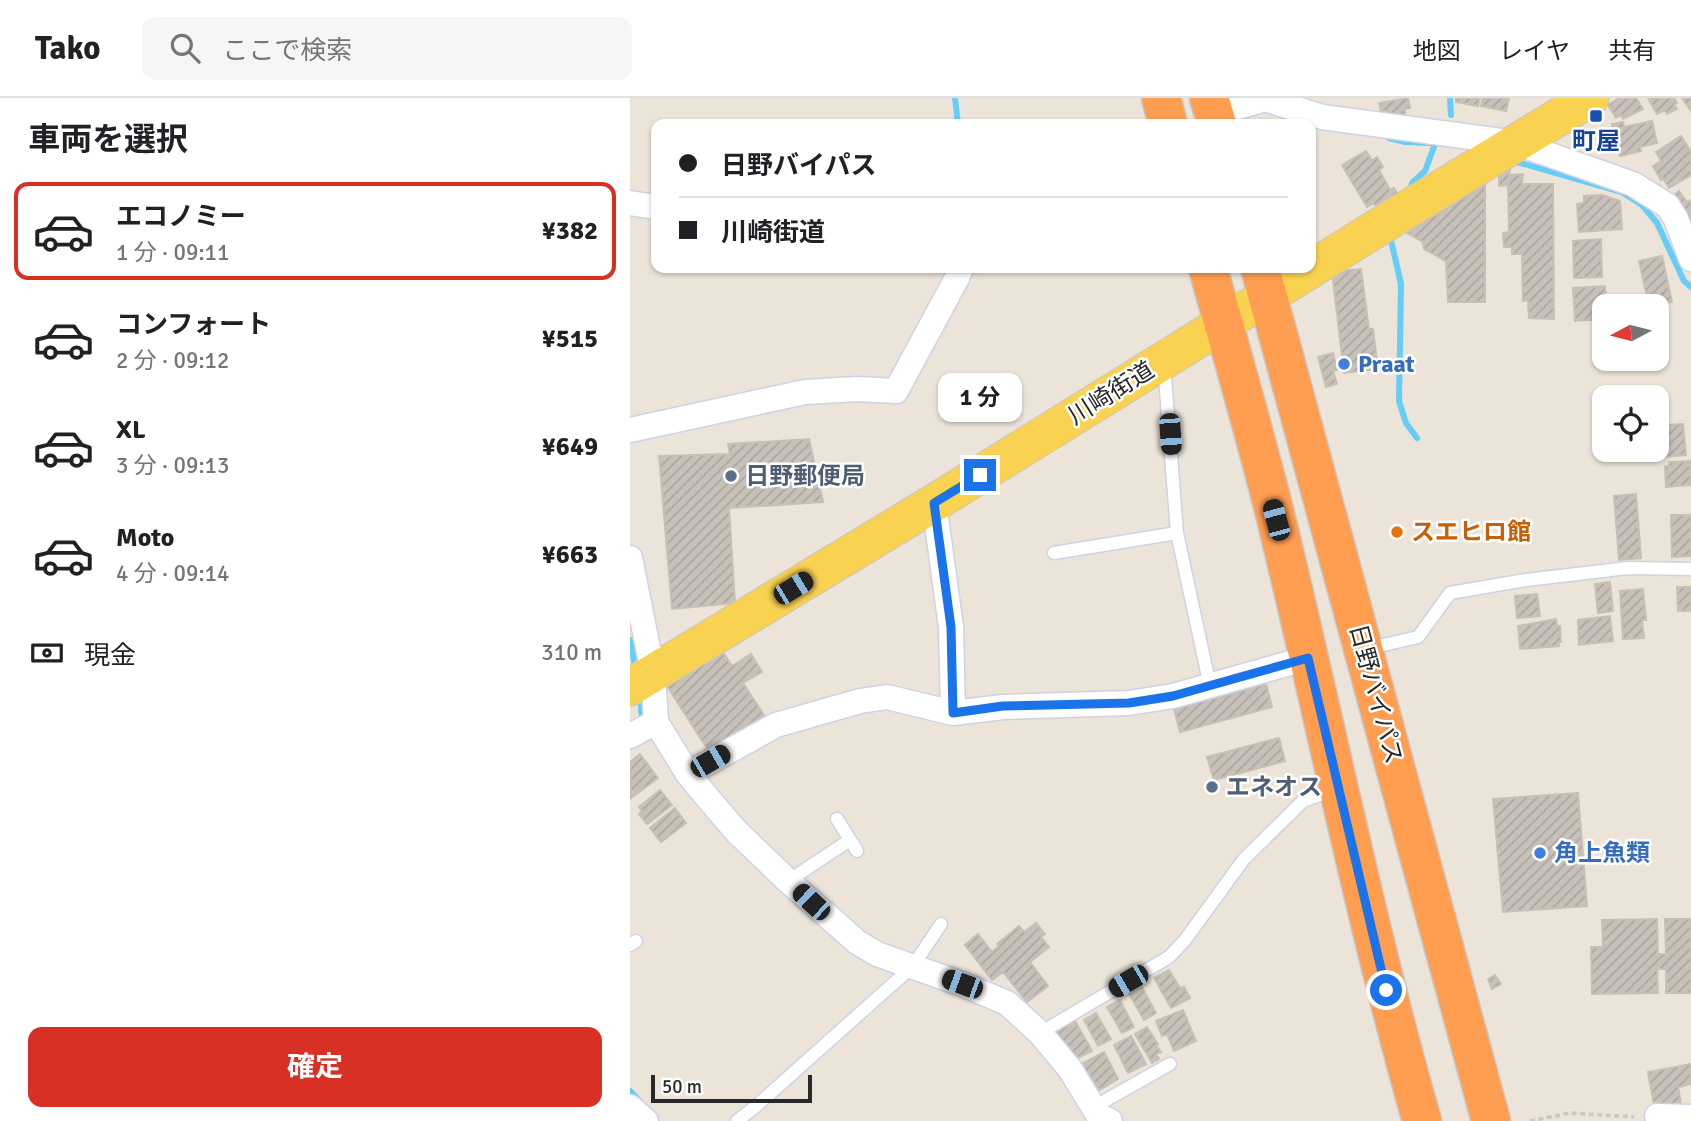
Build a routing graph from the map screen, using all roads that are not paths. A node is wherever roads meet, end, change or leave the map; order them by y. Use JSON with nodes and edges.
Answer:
{"nodes":[{"id":1,"x":1161,"y":98,"type":"edge"},
{"id":2,"x":1590,"y":98,"type":"edge"},
{"id":3,"x":1304,"y":103,"type":"edge"},
{"id":4,"x":1213,"y":112,"type":"edge"},
{"id":5,"x":1167,"y":119,"type":"edge"},
{"id":6,"x":1516,"y":143,"type":"junction"},
{"id":7,"x":630,"y":203,"type":"edge"},
{"id":8,"x":651,"y":206,"type":"edge"},
{"id":9,"x":1316,"y":253,"type":"edge"},
{"id":10,"x":1691,"y":259,"type":"edge"},
{"id":11,"x":958,"y":273,"type":"edge"},
{"id":12,"x":1209,"y":273,"type":"edge"},
{"id":13,"x":1280,"y":273,"type":"edge"},
{"id":14,"x":1264,"y":282,"type":"edge"},
{"id":15,"x":1223,"y":324,"type":"junction"},
{"id":16,"x":1164,"y":360,"type":"junction"},
{"id":17,"x":630,"y":430,"type":"edge"},
{"id":18,"x":934,"y":503,"type":"junction"},
{"id":19,"x":1177,"y":533,"type":"junction"},
{"id":20,"x":1054,"y":554,"type":"dead end"},
{"id":21,"x":630,"y":558,"type":"edge"},
{"id":22,"x":1691,"y":569,"type":"edge"},
{"id":23,"x":1364,"y":649,"type":"junction"},
{"id":24,"x":1308,"y":658,"type":"junction"},
{"id":25,"x":641,"y":680,"type":"edge"},
{"id":26,"x":1210,"y":686,"type":"junction"},
{"id":27,"x":953,"y":713,"type":"junction"},
{"id":28,"x":656,"y":722,"type":"junction"},
{"id":29,"x":630,"y":736,"type":"edge"},
{"id":30,"x":688,"y":774,"type":"junction"},
{"id":31,"x":1338,"y":788,"type":"junction"},
{"id":32,"x":837,"y":819,"type":"dead end"},
{"id":33,"x":788,"y":881,"type":"junction"},
{"id":34,"x":941,"y":925,"type":"dead end"},
{"id":35,"x":913,"y":966,"type":"junction"},
{"id":36,"x":1040,"y":1032,"type":"junction"},
{"id":37,"x":1170,"y":1064,"type":"dead end"},
{"id":38,"x":630,"y":1107,"type":"edge"},
{"id":39,"x":1101,"y":1116,"type":"edge"},
{"id":40,"x":1657,"y":1116,"type":"road end"},
{"id":41,"x":1691,"y":1117,"type":"edge"},
{"id":42,"x":646,"y":1121,"type":"edge"},
{"id":43,"x":737,"y":1121,"type":"edge"},
{"id":44,"x":1422,"y":1121,"type":"edge"},
{"id":45,"x":1491,"y":1121,"type":"edge"}],
"edges":[{"from":1,"to":5,"type":"highway"},
{"from":2,"to":6,"type":"main road","name":"川崎街道"},
{"from":3,"to":4,"type":"street"},
{"from":3,"to":6,"type":"street"},
{"from":6,"to":9,"type":"main road","name":"川崎街道"},
{"from":6,"to":10,"type":"street"},
{"from":7,"to":8,"type":"street"},
{"from":11,"to":17,"type":"street"},
{"from":12,"to":15,"type":"highway"},
{"from":13,"to":14,"type":"main road","name":"川崎街道"},
{"from":14,"to":15,"type":"main road","name":"川崎街道"},
{"from":14,"to":23,"type":"highway","name":"日野バイパス"},
{"from":15,"to":16,"type":"main road","name":"川崎街道"},
{"from":15,"to":24,"type":"highway"},
{"from":16,"to":18,"type":"main road","name":"川崎街道"},
{"from":16,"to":19,"type":"lane"},
{"from":18,"to":25,"type":"main road","name":"川崎街道"},
{"from":18,"to":27,"type":"street"},
{"from":19,"to":20,"type":"lane"},
{"from":19,"to":26,"type":"lane"},
{"from":21,"to":25,"type":"street"},
{"from":22,"to":23,"type":"lane"},
{"from":23,"to":45,"type":"highway","name":"日野バイパス"},
{"from":24,"to":26,"type":"street"},
{"from":24,"to":31,"type":"highway"},
{"from":25,"to":28,"type":"street"},
{"from":26,"to":27,"type":"street"},
{"from":27,"to":30,"type":"street"},
{"from":28,"to":29,"type":"street"},
{"from":28,"to":30,"type":"street"},
{"from":30,"to":33,"type":"street"},
{"from":31,"to":36,"type":"lane"},
{"from":31,"to":44,"type":"highway"},
{"from":32,"to":33,"type":"lane"},
{"from":33,"to":35,"type":"street"},
{"from":34,"to":35,"type":"lane"},
{"from":35,"to":36,"type":"street"},
{"from":35,"to":43,"type":"lane"},
{"from":36,"to":39,"type":"street"},
{"from":37,"to":39,"type":"lane"},
{"from":38,"to":42,"type":"street"},
{"from":40,"to":41,"type":"street"}]}
